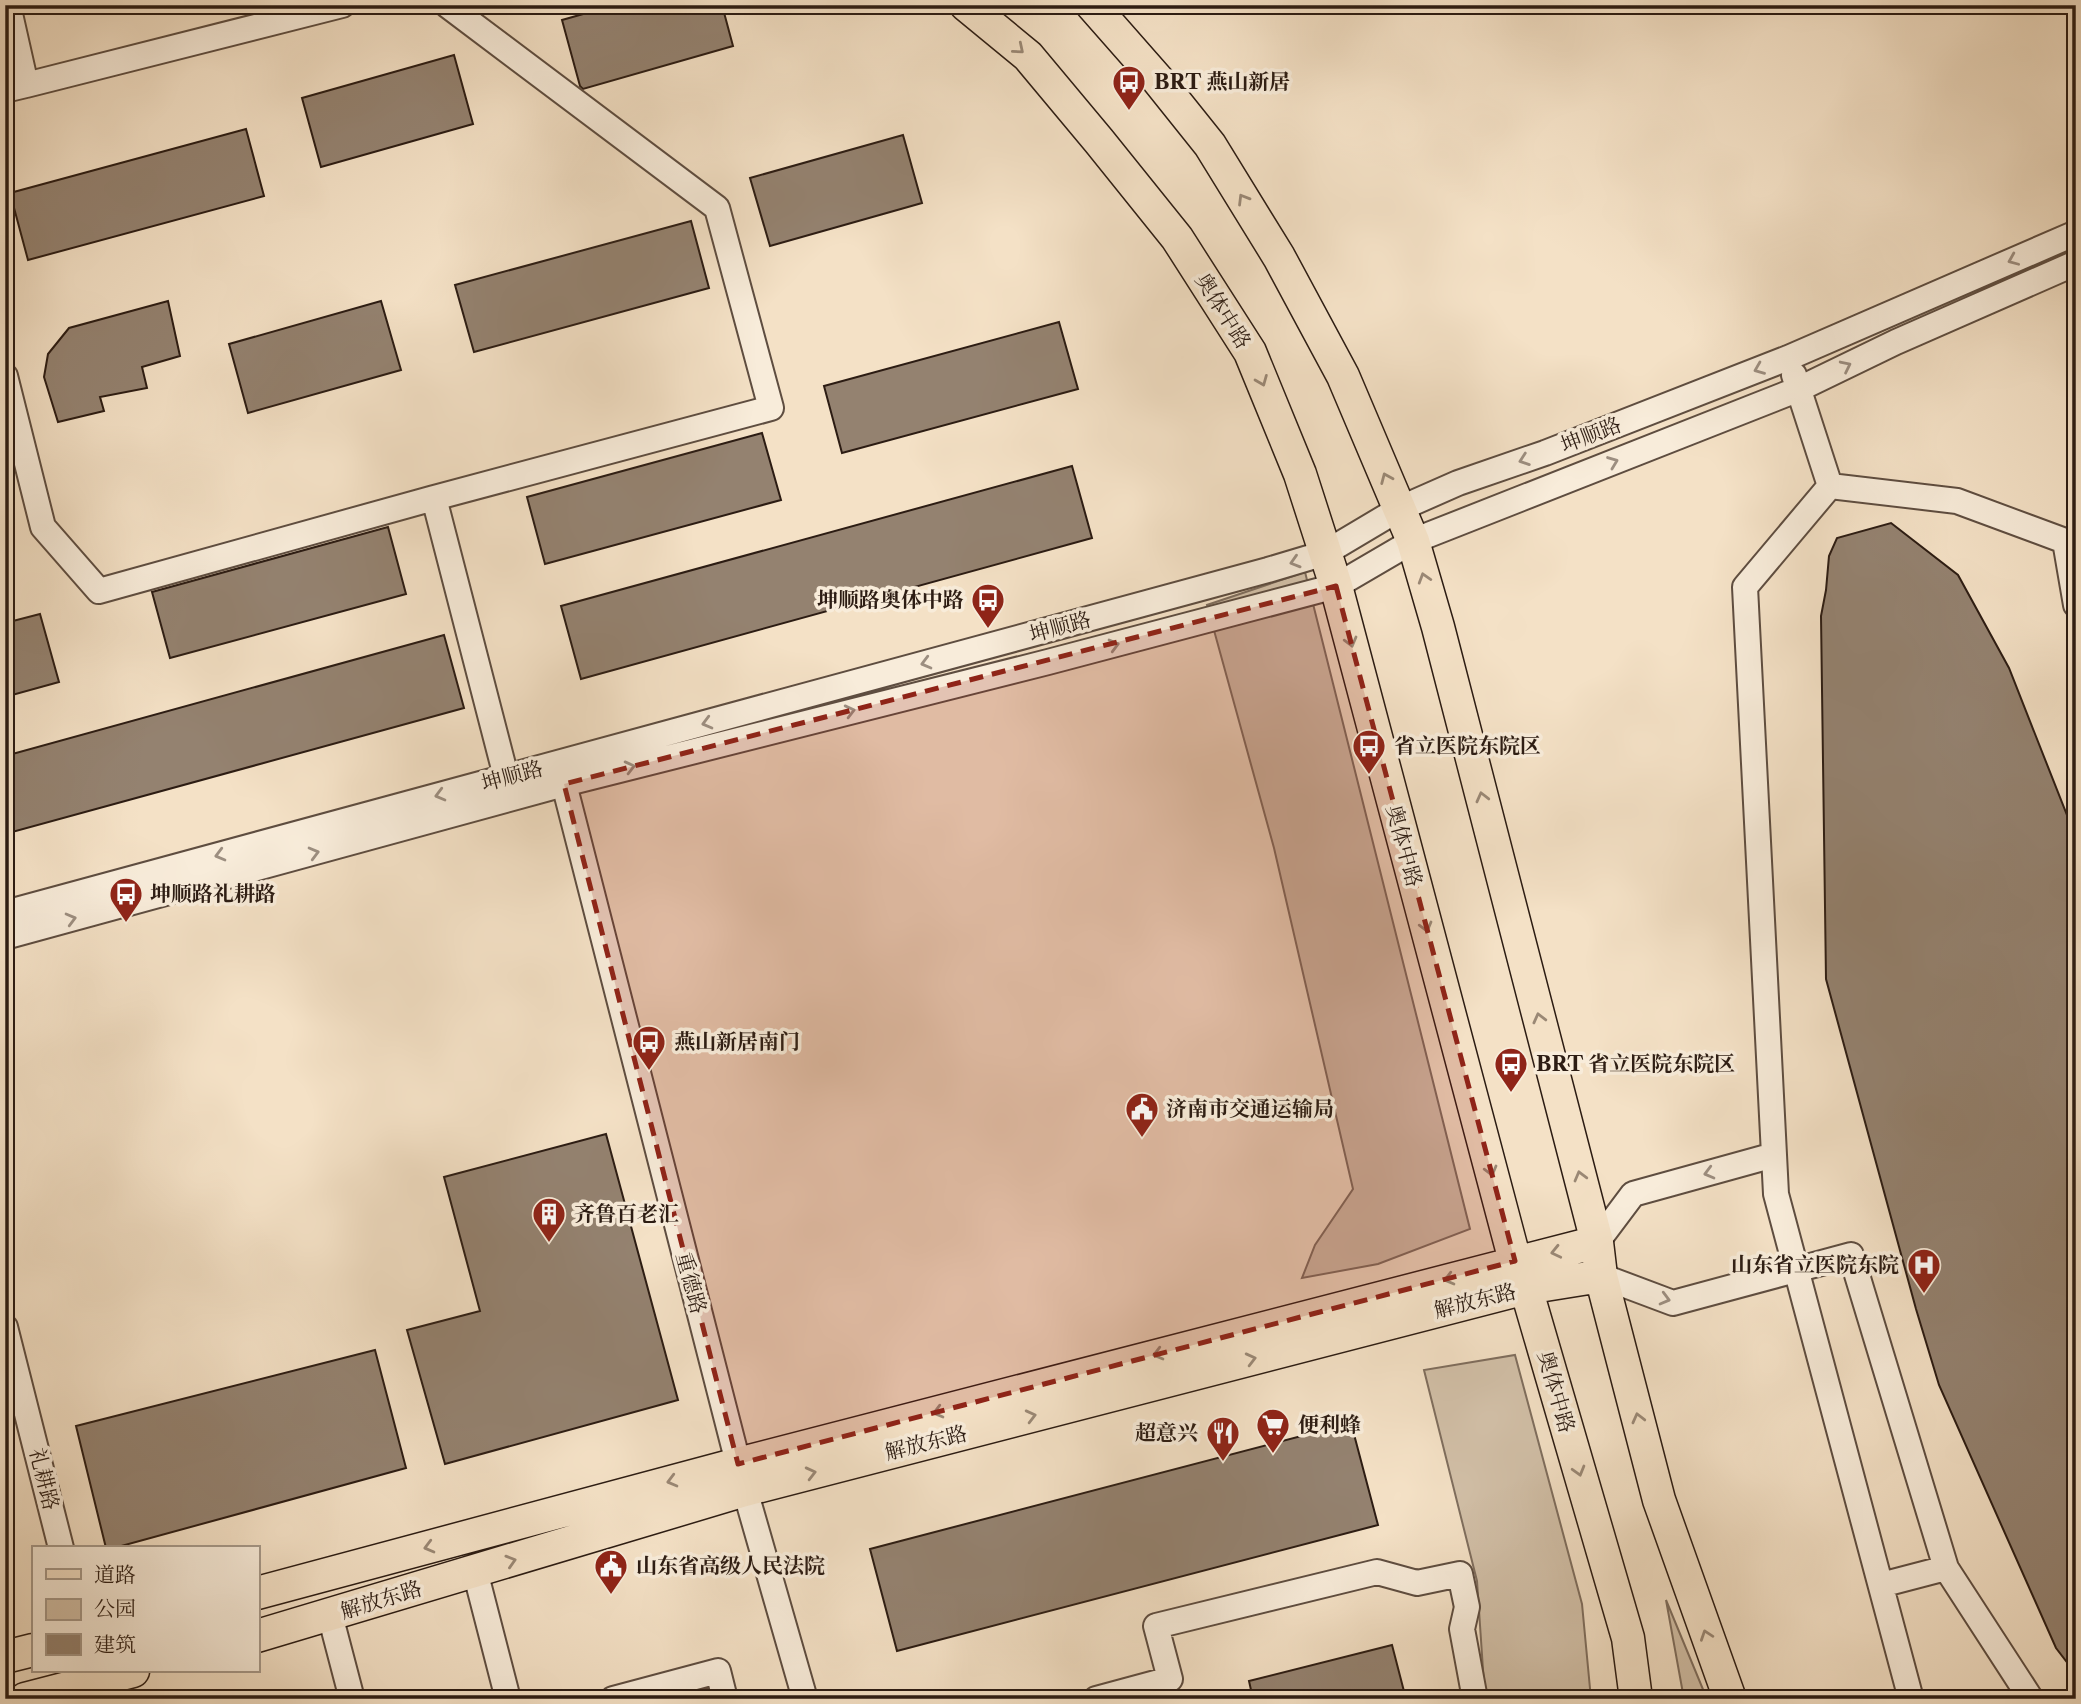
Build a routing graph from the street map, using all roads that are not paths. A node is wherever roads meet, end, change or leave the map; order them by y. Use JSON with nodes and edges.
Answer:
{"nodes":[{"id":1,"x":8,"y":5,"type":"edge"},
{"id":2,"x":342,"y":5,"type":"edge"},
{"id":3,"x":447,"y":5,"type":"edge"},
{"id":4,"x":966,"y":5,"type":"edge"},
{"id":5,"x":1092,"y":5,"type":"edge"},
{"id":6,"x":16,"y":88,"type":"edge"},
{"id":7,"x":2076,"y":233,"type":"edge"},
{"id":8,"x":2076,"y":263,"type":"edge"},
{"id":9,"x":1788,"y":358,"type":"junction"},
{"id":10,"x":5,"y":376,"type":"edge"},
{"id":11,"x":1800,"y":389,"type":"junction"},
{"id":12,"x":1830,"y":486,"type":"junction"},
{"id":13,"x":434,"y":498,"type":"junction"},
{"id":14,"x":1399,"y":509,"type":"junction"},
{"id":15,"x":1413,"y":541,"type":"junction"},
{"id":16,"x":1325,"y":553,"type":"junction"},
{"id":17,"x":1336,"y":586,"type":"junction"},
{"id":18,"x":2076,"y":605,"type":"edge"},
{"id":19,"x":564,"y":784,"type":"junction"},
{"id":20,"x":509,"y":788,"type":"junction"},
{"id":21,"x":5,"y":913,"type":"edge"},
{"id":22,"x":5,"y":937,"type":"edge"},
{"id":23,"x":1774,"y":1155,"type":"junction"},
{"id":24,"x":1597,"y":1242,"type":"junction"},
{"id":25,"x":1797,"y":1270,"type":"junction"},
{"id":26,"x":1521,"y":1275,"type":"junction"},
{"id":27,"x":1601,"y":1276,"type":"junction"},
{"id":28,"x":5,"y":1327,"type":"edge"},
{"id":29,"x":741,"y":1477,"type":"junction"},
{"id":30,"x":60,"y":1546,"type":"edge"},
{"id":31,"x":1946,"y":1568,"type":"junction"},
{"id":32,"x":475,"y":1571,"type":"junction"},
{"id":33,"x":1881,"y":1585,"type":"junction"},
{"id":34,"x":259,"y":1593,"type":"edge"},
{"id":35,"x":330,"y":1615,"type":"junction"},
{"id":36,"x":259,"y":1635,"type":"edge"},
{"id":37,"x":32,"y":1650,"type":"edge"},
{"id":38,"x":5,"y":1657,"type":"edge"},
{"id":39,"x":130,"y":1672,"type":"edge"},
{"id":40,"x":97,"y":1684,"type":"edge"},
{"id":41,"x":25,"y":1699,"type":"edge"},
{"id":42,"x":352,"y":1699,"type":"edge"},
{"id":43,"x":508,"y":1699,"type":"edge"},
{"id":44,"x":613,"y":1699,"type":"edge"},
{"id":45,"x":725,"y":1699,"type":"edge"},
{"id":46,"x":805,"y":1699,"type":"edge"},
{"id":47,"x":1096,"y":1699,"type":"edge"},
{"id":48,"x":1475,"y":1699,"type":"edge"},
{"id":49,"x":1636,"y":1699,"type":"edge"},
{"id":50,"x":1730,"y":1699,"type":"edge"},
{"id":51,"x":1911,"y":1699,"type":"edge"},
{"id":52,"x":2031,"y":1699,"type":"edge"}],
"edges":[{"from":1,"to":6,"type":"street"},
{"from":2,"to":6,"type":"street"},
{"from":3,"to":13,"type":"street"},
{"from":4,"to":16,"type":"main road","name":"奥体中路","one_way":true},
{"from":14,"to":5,"type":"main road","one_way":true},
{"from":7,"to":9,"type":"street","name":"坤顺路","one_way":true},
{"from":11,"to":8,"type":"street","name":"坤顺路","one_way":true},
{"from":9,"to":11,"type":"street"},
{"from":9,"to":14,"type":"street","name":"坤顺路","one_way":true},
{"from":10,"to":13,"type":"street"},
{"from":11,"to":12,"type":"street"},
{"from":15,"to":11,"type":"street","name":"坤顺路","one_way":true},
{"from":12,"to":18,"type":"street"},
{"from":12,"to":23,"type":"street"},
{"from":13,"to":20,"type":"street"},
{"from":14,"to":15,"type":"main road"},
{"from":14,"to":16,"type":"street","name":"坤顺路"},
{"from":15,"to":17,"type":"street","name":"坤顺路"},
{"from":24,"to":15,"type":"main road","one_way":true},
{"from":16,"to":17,"type":"main road","name":"奥体中路"},
{"from":16,"to":20,"type":"street","name":"坤顺路","one_way":true},
{"from":19,"to":17,"type":"street","name":"坤顺路","one_way":true},
{"from":17,"to":26,"type":"main road","name":"奥体中路","one_way":true},
{"from":19,"to":20,"type":"street","name":"坤顺路"},
{"from":19,"to":29,"type":"street","name":"重德路"},
{"from":20,"to":21,"type":"street","name":"坤顺路","one_way":true},
{"from":22,"to":20,"type":"street","name":"坤顺路","one_way":true},
{"from":23,"to":24,"type":"street","one_way":true},
{"from":23,"to":25,"type":"street"},
{"from":24,"to":26,"type":"main road","name":"解放东路","one_way":true},
{"from":24,"to":27,"type":"main road"},
{"from":27,"to":25,"type":"street","one_way":true},
{"from":25,"to":31,"type":"street"},
{"from":25,"to":33,"type":"street"},
{"from":26,"to":27,"type":"main road","name":"解放东路"},
{"from":26,"to":29,"type":"main road","name":"解放东路"},
{"from":26,"to":49,"type":"main road","name":"奥体中路","one_way":true},
{"from":50,"to":27,"type":"main road","one_way":true},
{"from":28,"to":30,"type":"street","name":"礼耕路"},
{"from":32,"to":29,"type":"main road","name":"解放东路","one_way":true},
{"from":29,"to":34,"type":"main road","name":"解放东路","one_way":true},
{"from":29,"to":46,"type":"street","name":"重德路"},
{"from":31,"to":33,"type":"street"},
{"from":31,"to":52,"type":"street"},
{"from":32,"to":35,"type":"main road","name":"解放东路"},
{"from":32,"to":43,"type":"street"},
{"from":33,"to":51,"type":"street"},
{"from":35,"to":36,"type":"main road","name":"解放东路"},
{"from":35,"to":42,"type":"street"},
{"from":37,"to":38,"type":"main road"},
{"from":39,"to":40,"type":"main road"},
{"from":40,"to":41,"type":"main road"},
{"from":44,"to":45,"type":"street"},
{"from":47,"to":48,"type":"street"}]}
